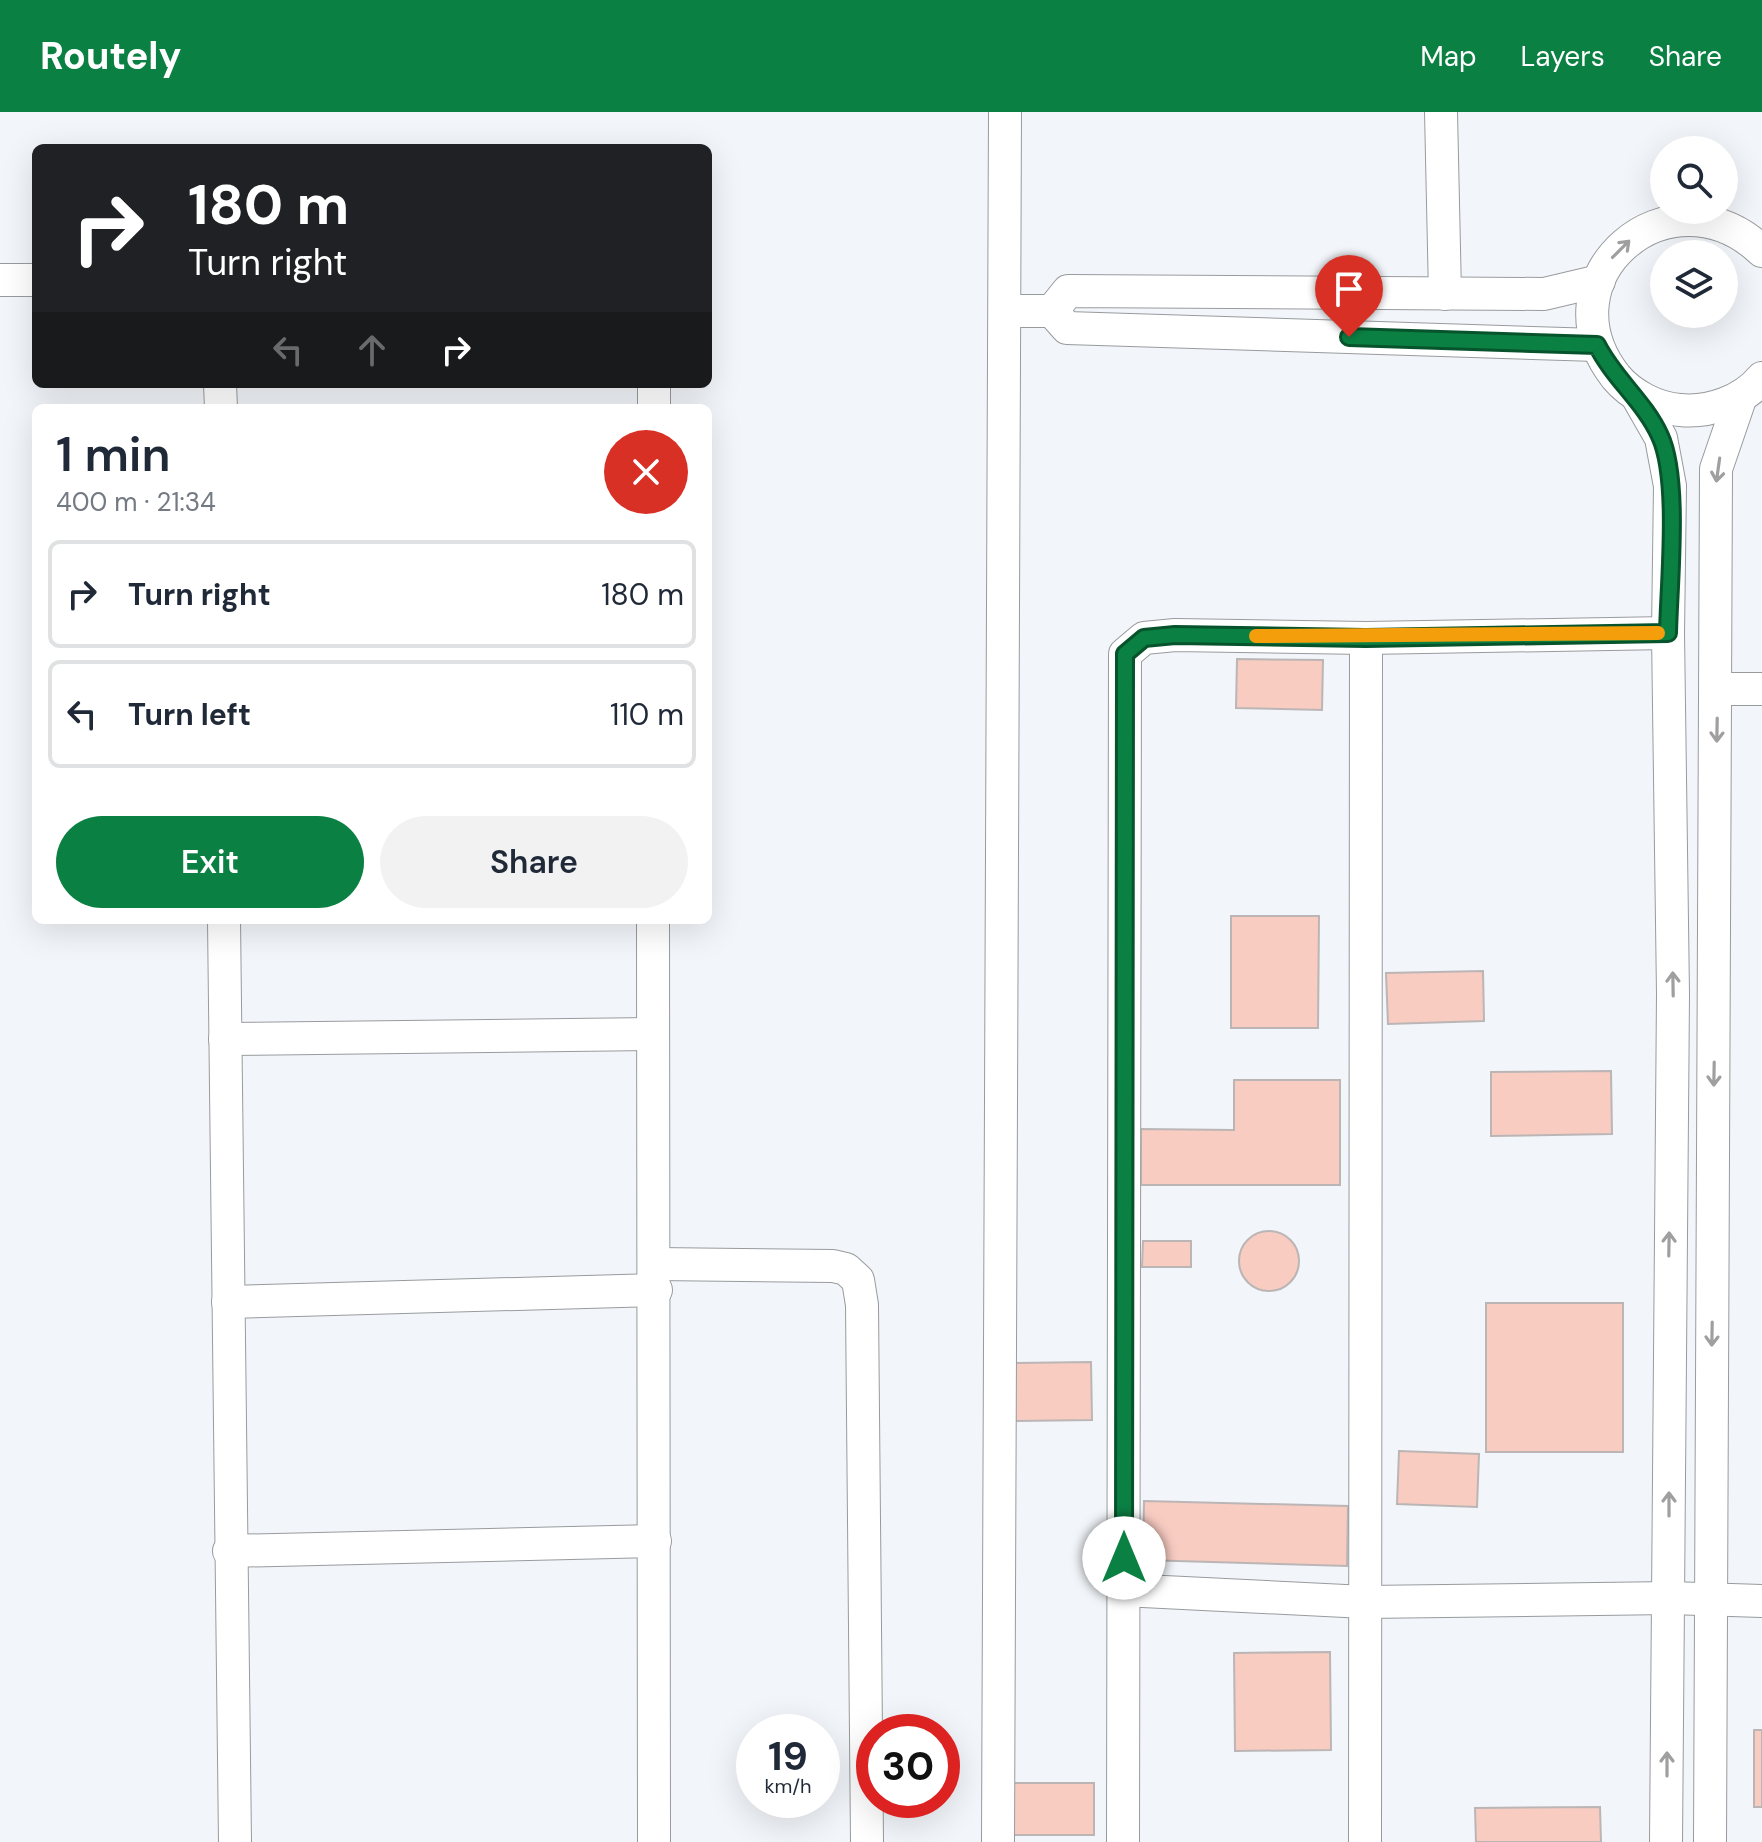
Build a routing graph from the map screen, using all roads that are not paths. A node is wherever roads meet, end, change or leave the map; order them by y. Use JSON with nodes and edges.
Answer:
{"nodes":[{"id":1,"x":1005,"y":112,"type":"edge"},
{"id":2,"x":1441,"y":112,"type":"edge"},
{"id":3,"x":1762,"y":251,"type":"edge"},
{"id":4,"x":0,"y":280,"type":"edge"},
{"id":5,"x":32,"y":280,"type":"edge"},
{"id":6,"x":1599,"y":281,"type":"junction"},
{"id":7,"x":1445,"y":294,"type":"junction"},
{"id":8,"x":1006,"y":311,"type":"junction"},
{"id":9,"x":1052,"y":311,"type":"junction"},
{"id":10,"x":1597,"y":345,"type":"junction"},
{"id":11,"x":1752,"y":387,"type":"edge"},
{"id":12,"x":1637,"y":396,"type":"junction"},
{"id":13,"x":1668,"y":633,"type":"junction"},
{"id":14,"x":1366,"y":638,"type":"junction"},
{"id":15,"x":1718,"y":689,"type":"junction"},
{"id":16,"x":1762,"y":689,"type":"edge"},
{"id":17,"x":224,"y":924,"type":"edge"},
{"id":18,"x":653,"y":924,"type":"edge"},
{"id":19,"x":652,"y":1034,"type":"junction"},
{"id":20,"x":225,"y":1039,"type":"junction"},
{"id":21,"x":656,"y":1277,"type":"junction"},
{"id":22,"x":228,"y":1302,"type":"junction"},
{"id":23,"x":655,"y":1541,"type":"junction"},
{"id":24,"x":229,"y":1551,"type":"junction"},
{"id":25,"x":1123,"y":1590,"type":"junction"},
{"id":26,"x":1670,"y":1598,"type":"junction"},
{"id":27,"x":1762,"y":1601,"type":"edge"},
{"id":28,"x":1365,"y":1602,"type":"junction"},
{"id":29,"x":1710,"y":1602,"type":"junction"},
{"id":30,"x":235,"y":1842,"type":"edge"},
{"id":31,"x":654,"y":1842,"type":"edge"},
{"id":32,"x":867,"y":1842,"type":"edge"},
{"id":33,"x":998,"y":1842,"type":"edge"},
{"id":34,"x":1123,"y":1842,"type":"edge"},
{"id":35,"x":1365,"y":1842,"type":"edge"},
{"id":36,"x":1666,"y":1842,"type":"edge"},
{"id":37,"x":1710,"y":1842,"type":"edge"}],
"edges":[{"from":1,"to":8,"type":"street"},
{"from":2,"to":7,"type":"street"},
{"from":6,"to":3,"type":"street","one_way":true},
{"from":4,"to":5,"type":"street"},
{"from":6,"to":7,"type":"street"},
{"from":6,"to":10,"type":"street"},
{"from":7,"to":9,"type":"street"},
{"from":8,"to":9,"type":"street"},
{"from":8,"to":33,"type":"street"},
{"from":9,"to":10,"type":"street"},
{"from":10,"to":12,"type":"street"},
{"from":11,"to":12,"type":"street"},
{"from":11,"to":15,"type":"street","one_way":true},
{"from":12,"to":13,"type":"street"},
{"from":13,"to":14,"type":"street"},
{"from":26,"to":13,"type":"street","one_way":true},
{"from":14,"to":25,"type":"street"},
{"from":14,"to":28,"type":"street"},
{"from":15,"to":16,"type":"street"},
{"from":15,"to":29,"type":"street","one_way":true},
{"from":17,"to":20,"type":"street"},
{"from":18,"to":19,"type":"street"},
{"from":19,"to":20,"type":"street"},
{"from":19,"to":21,"type":"street"},
{"from":20,"to":22,"type":"street"},
{"from":21,"to":22,"type":"street"},
{"from":21,"to":23,"type":"street"},
{"from":21,"to":32,"type":"street"},
{"from":22,"to":24,"type":"street"},
{"from":23,"to":24,"type":"street"},
{"from":23,"to":31,"type":"street"},
{"from":24,"to":30,"type":"street"},
{"from":25,"to":28,"type":"street"},
{"from":25,"to":34,"type":"street"},
{"from":26,"to":28,"type":"street"},
{"from":26,"to":29,"type":"street"},
{"from":36,"to":26,"type":"street","one_way":true},
{"from":27,"to":29,"type":"street"},
{"from":28,"to":35,"type":"street"},
{"from":29,"to":37,"type":"street"}]}
